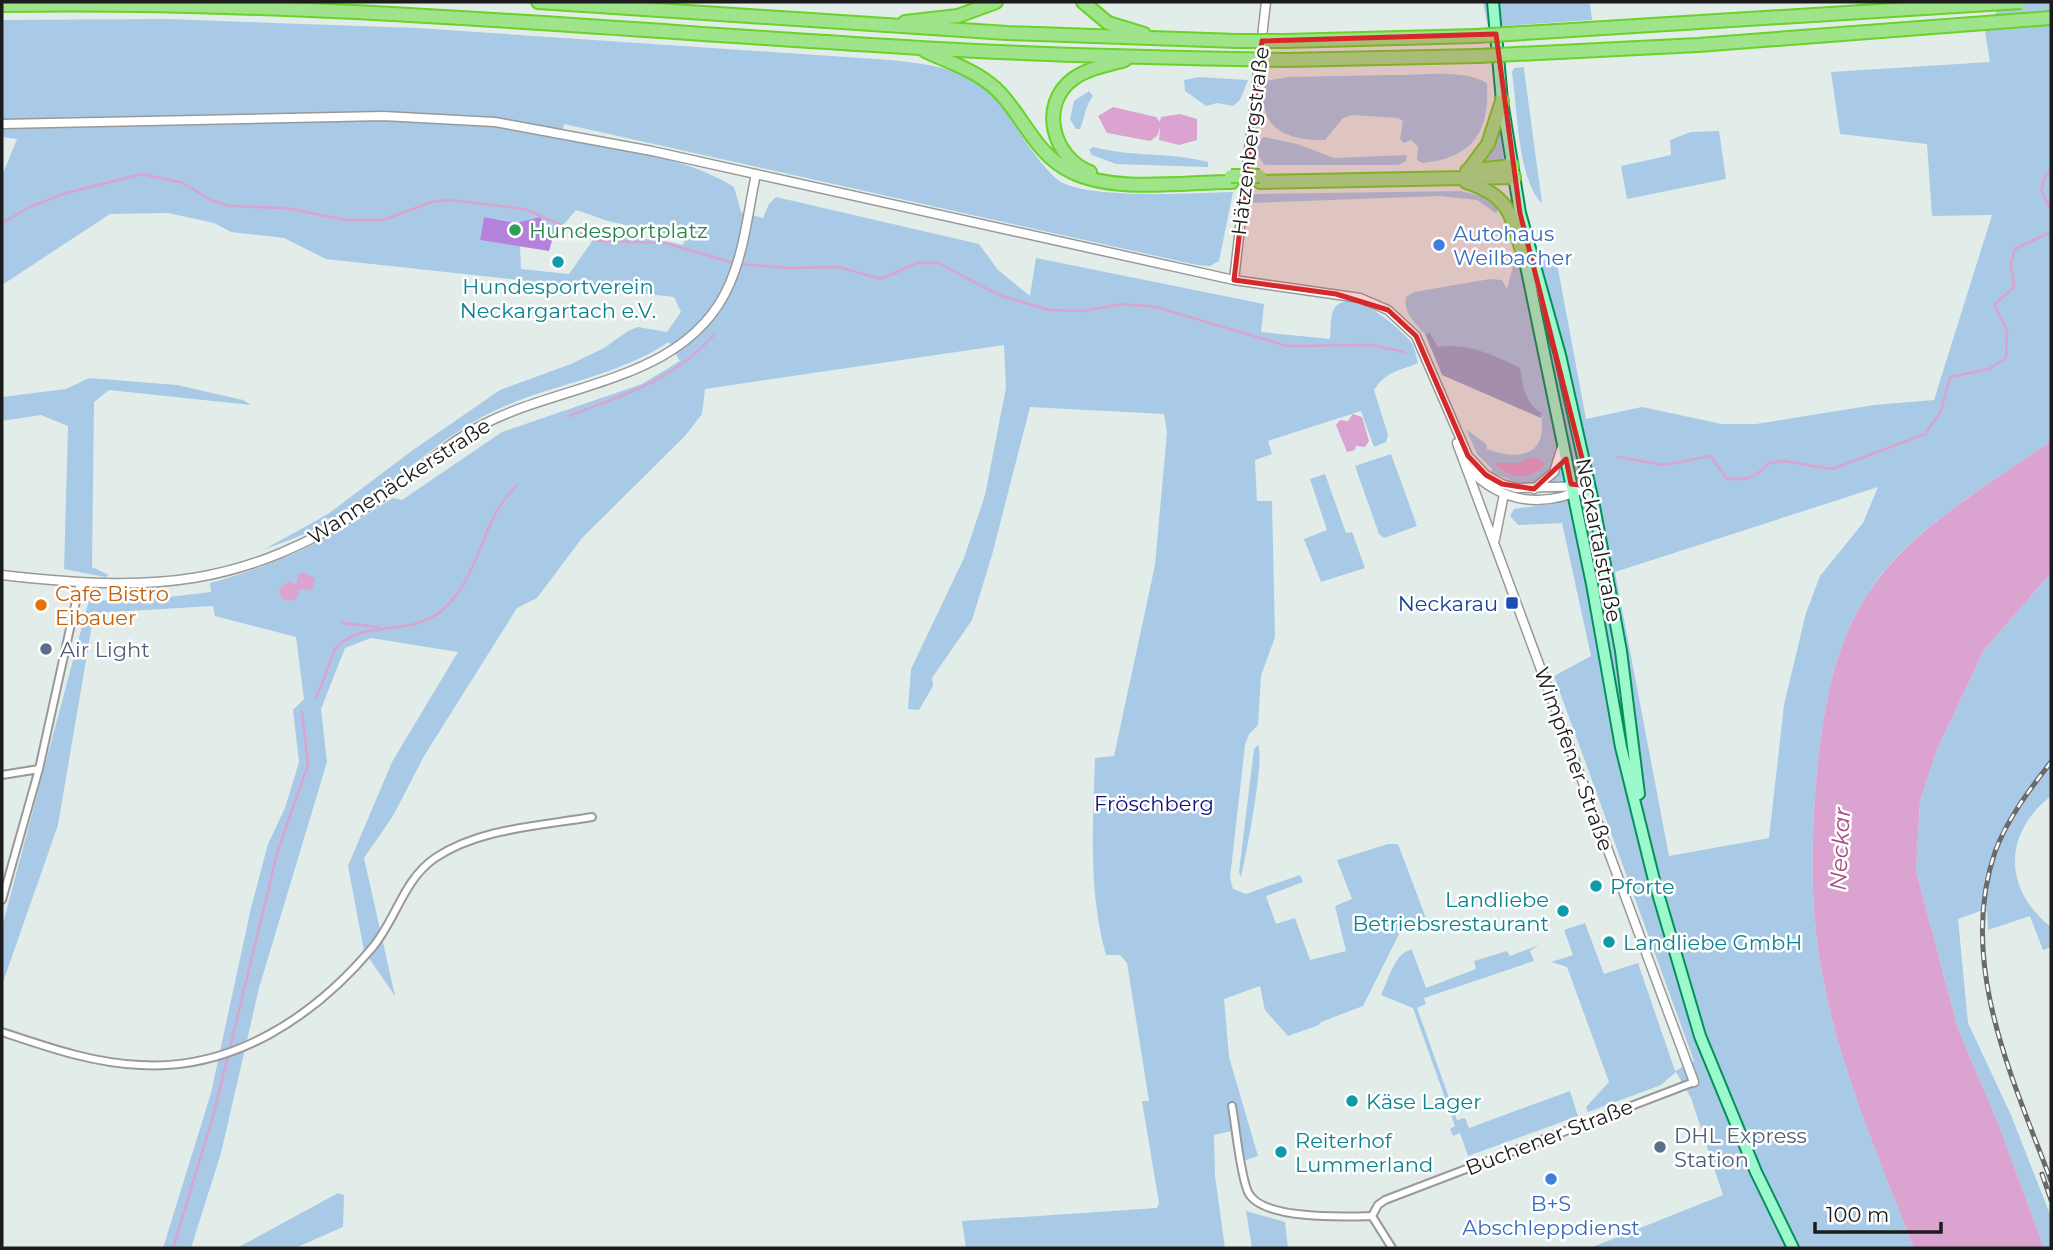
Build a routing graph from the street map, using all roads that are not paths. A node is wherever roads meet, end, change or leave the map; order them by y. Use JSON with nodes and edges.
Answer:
{"nodes":[{"id":1,"x":538,"y":2,"type":"edge"},
{"id":2,"x":996,"y":2,"type":"edge"},
{"id":3,"x":1083,"y":2,"type":"edge"},
{"id":4,"x":1266,"y":2,"type":"edge"},
{"id":5,"x":1493,"y":2,"type":"edge"},
{"id":6,"x":2021,"y":2,"type":"edge"},
{"id":7,"x":2,"y":5,"type":"edge"},
{"id":8,"x":2051,"y":18,"type":"edge"},
{"id":9,"x":873,"y":25,"type":"junction"},
{"id":10,"x":1161,"y":39,"type":"junction"},
{"id":11,"x":919,"y":48,"type":"junction"},
{"id":12,"x":1135,"y":57,"type":"junction"},
{"id":13,"x":1502,"y":101,"type":"junction"},
{"id":14,"x":2,"y":124,"type":"edge"},
{"id":15,"x":1513,"y":171,"type":"junction"},
{"id":16,"x":756,"y":174,"type":"junction"},
{"id":17,"x":1463,"y":175,"type":"junction"},
{"id":18,"x":1232,"y":179,"type":"junction"},
{"id":19,"x":1527,"y":244,"type":"junction"},
{"id":20,"x":1525,"y":261,"type":"junction"},
{"id":21,"x":1234,"y":280,"type":"junction"},
{"id":22,"x":1428,"y":357,"type":"junction"},
{"id":23,"x":1562,"y":439,"type":"junction"},
{"id":24,"x":1465,"y":466,"type":"junction"},
{"id":25,"x":1502,"y":484,"type":"junction"},
{"id":26,"x":1589,"y":486,"type":"junction"},
{"id":27,"x":1534,"y":489,"type":"junction"},
{"id":28,"x":1572,"y":489,"type":"junction"},
{"id":29,"x":1504,"y":496,"type":"junction"},
{"id":30,"x":1498,"y":554,"type":"junction"},
{"id":31,"x":2,"y":575,"type":"edge"},
{"id":32,"x":80,"y":583,"type":"junction"},
{"id":33,"x":39,"y":769,"type":"junction"},
{"id":34,"x":2,"y":775,"type":"edge"},
{"id":35,"x":592,"y":817,"type":"dead end"},
{"id":36,"x":1646,"y":842,"type":"junction"},
{"id":37,"x":2,"y":900,"type":"edge"},
{"id":38,"x":2,"y":1032,"type":"edge"},
{"id":39,"x":1694,"y":1082,"type":"joint"},
{"id":40,"x":1233,"y":1106,"type":"dead end"},
{"id":41,"x":1372,"y":1216,"type":"junction"},
{"id":42,"x":1392,"y":1248,"type":"edge"},
{"id":43,"x":1793,"y":1248,"type":"edge"}],
"edges":[{"from":1,"to":9,"type":"highway"},
{"from":2,"to":9,"type":"highway"},
{"from":3,"to":10,"type":"highway"},
{"from":4,"to":21,"type":"street","name":"Hätzenbergstraße"},
{"from":5,"to":13,"type":"main road","name":"Neckartalstraße"},
{"from":6,"to":10,"type":"highway","bridge":true},
{"from":7,"to":11,"type":"highway"},
{"from":8,"to":12,"type":"highway","bridge":true},
{"from":9,"to":10,"type":"highway"},
{"from":11,"to":12,"type":"highway"},
{"from":11,"to":18,"type":"highway"},
{"from":12,"to":18,"type":"highway"},
{"from":13,"to":15,"type":"main road","name":"Neckartalstraße"},
{"from":13,"to":17,"type":"highway"},
{"from":14,"to":16,"type":"street","name":"Wimpfener Straße"},
{"from":15,"to":17,"type":"highway"},
{"from":15,"to":19,"type":"main road","name":"Neckartalstraße"},
{"from":16,"to":21,"type":"street","name":"Wimpfener Straße"},
{"from":16,"to":32,"type":"street","name":"Wannenäckerstraße"},
{"from":17,"to":18,"type":"highway","bridge":true},
{"from":17,"to":20,"type":"highway"},
{"from":19,"to":20,"type":"main road","name":"Neckartalstraße"},
{"from":19,"to":26,"type":"main road","name":"Neckartalstraße"},
{"from":20,"to":23,"type":"main road","name":"Neckartalstraße"},
{"from":21,"to":22,"type":"street","name":"Wimpfener Straße"},
{"from":22,"to":24,"type":"street","name":"Wimpfener Straße"},
{"from":22,"to":25,"type":"street","name":"Wimpfener Straße"},
{"from":23,"to":27,"type":"street"},
{"from":23,"to":28,"type":"main road","name":"Neckartalstraße"},
{"from":24,"to":29,"type":"street"},
{"from":24,"to":30,"type":"street","name":"Wimpfener Straße"},
{"from":25,"to":27,"type":"street"},
{"from":25,"to":29,"type":"street","name":"Wimpfener Straße"},
{"from":26,"to":28,"type":"street"},
{"from":26,"to":36,"type":"main road","name":"Neckartalstraße"},
{"from":27,"to":28,"type":"street"},
{"from":28,"to":29,"type":"street"},
{"from":28,"to":36,"type":"main road","name":"Neckartalstraße"},
{"from":29,"to":30,"type":"street","name":"Wimpfener Straße"},
{"from":30,"to":39,"type":"street","name":"Wimpfener Straße"},
{"from":31,"to":32,"type":"street","name":"Wannenäckerstraße"},
{"from":32,"to":33,"type":"street"},
{"from":33,"to":34,"type":"street"},
{"from":33,"to":37,"type":"street"},
{"from":35,"to":38,"type":"street"},
{"from":36,"to":43,"type":"main road","name":"Neckartalstraße"},
{"from":39,"to":41,"type":"street","name":"Buchener Straße"},
{"from":40,"to":41,"type":"street"},
{"from":41,"to":42,"type":"street"}]}
